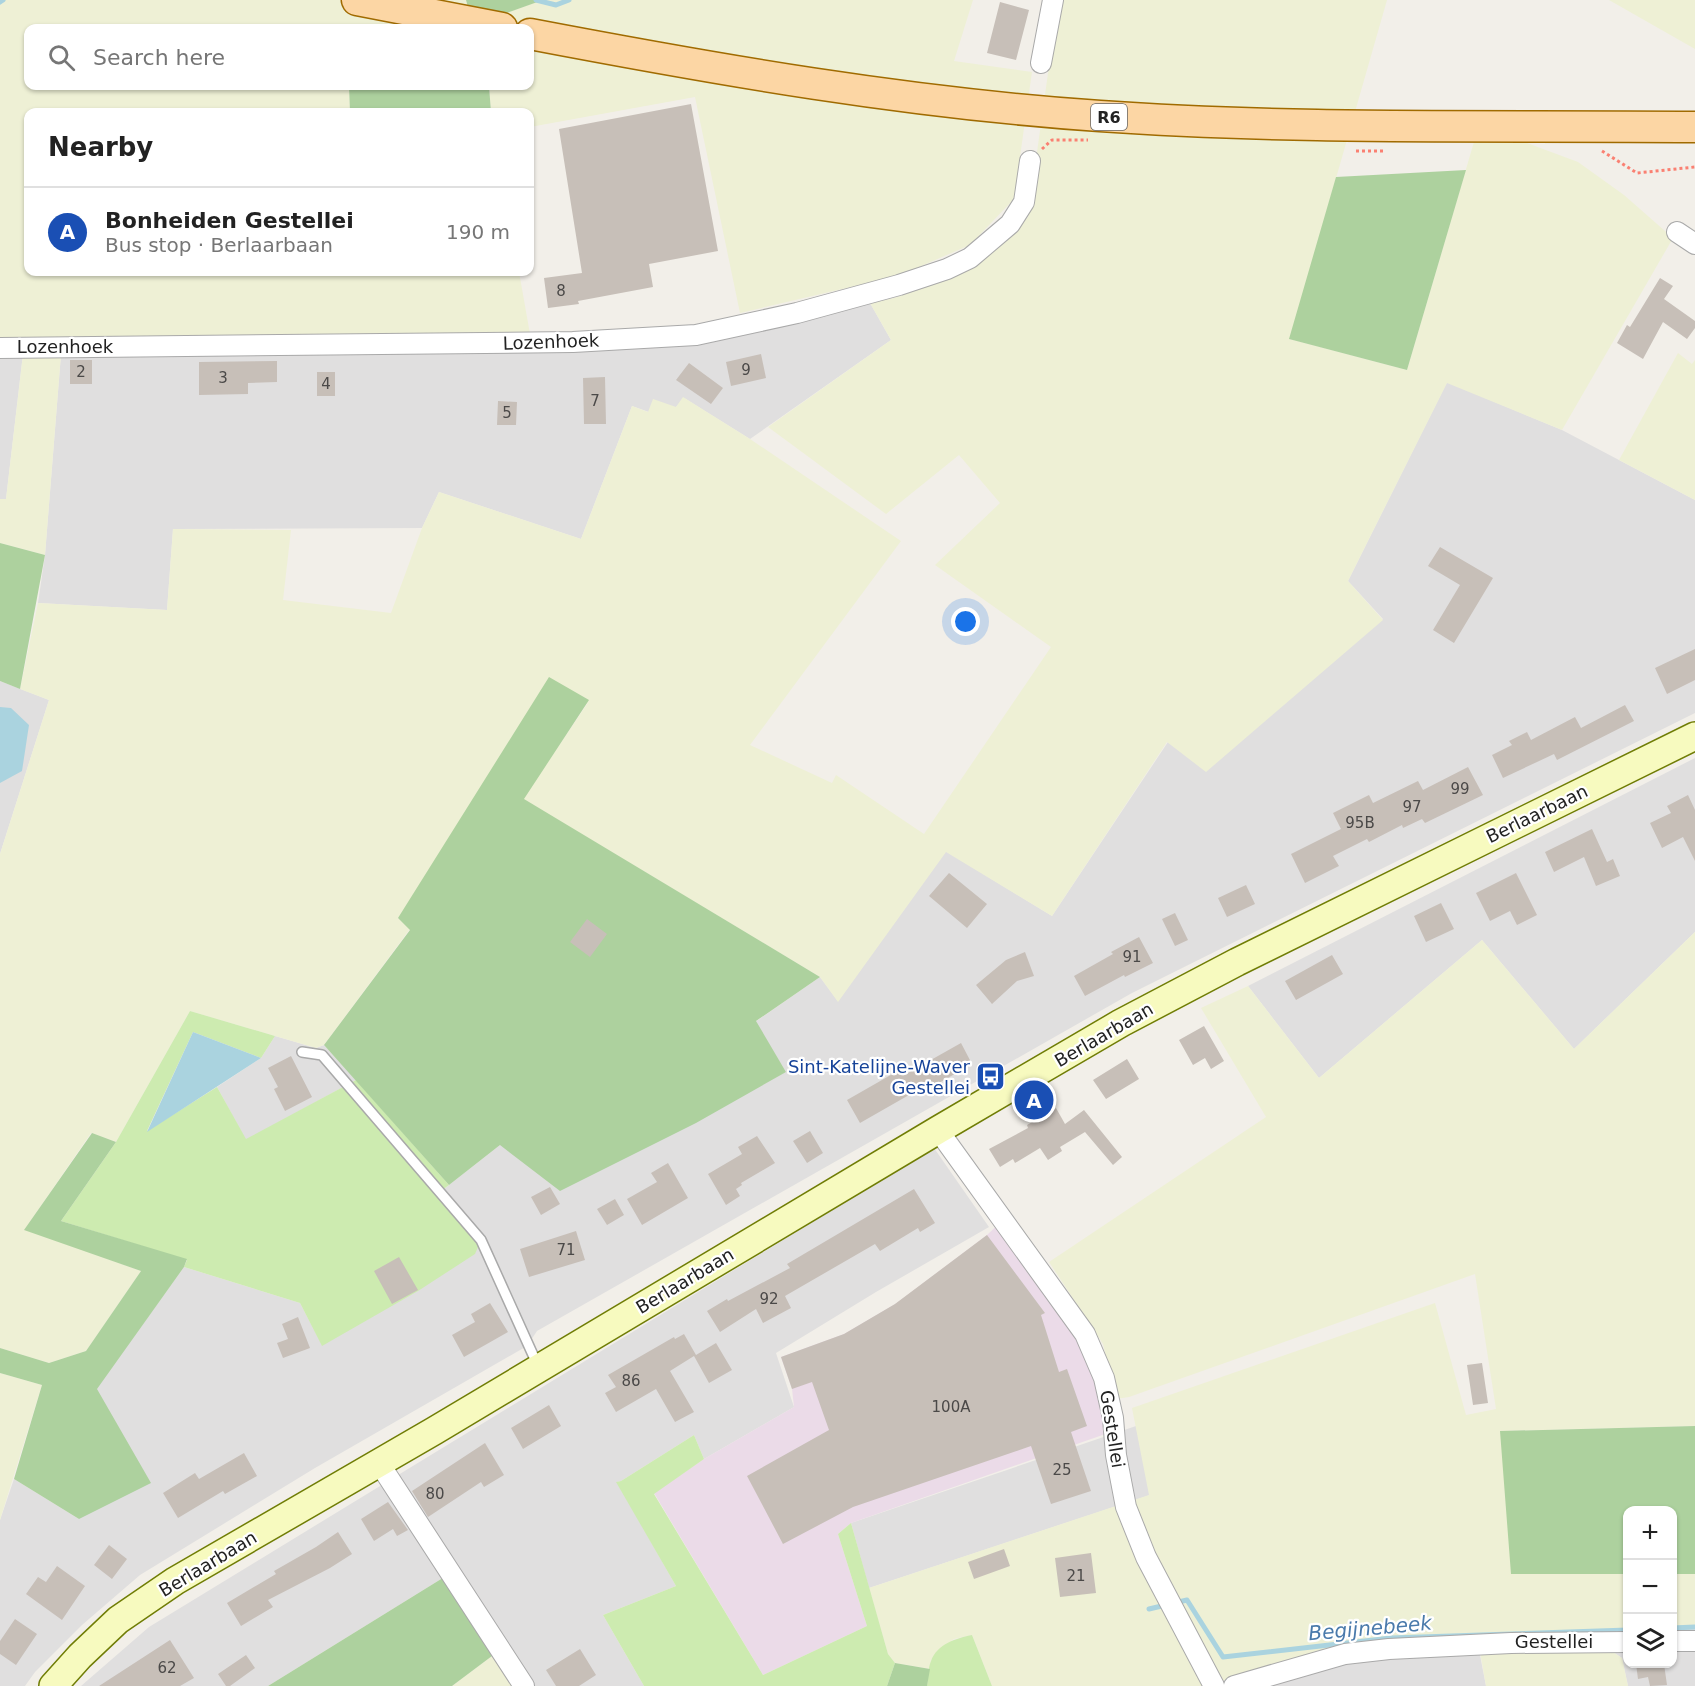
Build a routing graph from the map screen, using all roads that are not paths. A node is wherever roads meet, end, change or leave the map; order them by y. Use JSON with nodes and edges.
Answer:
{"nodes":[{"id":1,"x":357,"y":0,"type":"edge"},
{"id":2,"x":1053,"y":0,"type":"edge"},
{"id":3,"x":481,"y":24,"type":"edge"},
{"id":4,"x":534,"y":35,"type":"edge"},
{"id":5,"x":1041,"y":63,"type":"dead end"},
{"id":6,"x":1695,"y":127,"type":"edge"},
{"id":7,"x":1030,"y":161,"type":"dead end"},
{"id":8,"x":1677,"y":232,"type":"dead end"},
{"id":9,"x":1695,"y":244,"type":"edge"},
{"id":10,"x":0,"y":348,"type":"edge"},
{"id":11,"x":1695,"y":736,"type":"edge"},
{"id":12,"x":302,"y":1052,"type":"dead end"},
{"id":13,"x":938,"y":1130,"type":"junction"},
{"id":14,"x":539,"y":1368,"type":"junction"},
{"id":15,"x":378,"y":1463,"type":"junction"},
{"id":16,"x":1677,"y":1641,"type":"edge"},
{"id":17,"x":1695,"y":1641,"type":"edge"},
{"id":18,"x":1623,"y":1642,"type":"edge"},
{"id":19,"x":54,"y":1686,"type":"edge"},
{"id":20,"x":524,"y":1686,"type":"edge"},
{"id":21,"x":1214,"y":1686,"type":"edge"},
{"id":22,"x":1234,"y":1686,"type":"edge"}],
"edges":[{"from":1,"to":3,"type":"main road"},
{"from":2,"to":5,"type":"street"},
{"from":4,"to":6,"type":"main road","number":"R6"},
{"from":7,"to":10,"type":"street","name":"Lozenhoek"},
{"from":8,"to":9,"type":"street"},
{"from":11,"to":13,"type":"street","name":"Berlaarbaan"},
{"from":12,"to":14,"type":"lane"},
{"from":13,"to":14,"type":"street","name":"Berlaarbaan"},
{"from":13,"to":21,"type":"street","name":"Gestellei"},
{"from":14,"to":15,"type":"street","name":"Berlaarbaan"},
{"from":15,"to":19,"type":"street","name":"Berlaarbaan"},
{"from":15,"to":20,"type":"street"},
{"from":16,"to":17,"type":"street"},
{"from":18,"to":22,"type":"street","name":"Gestellei"}]}
